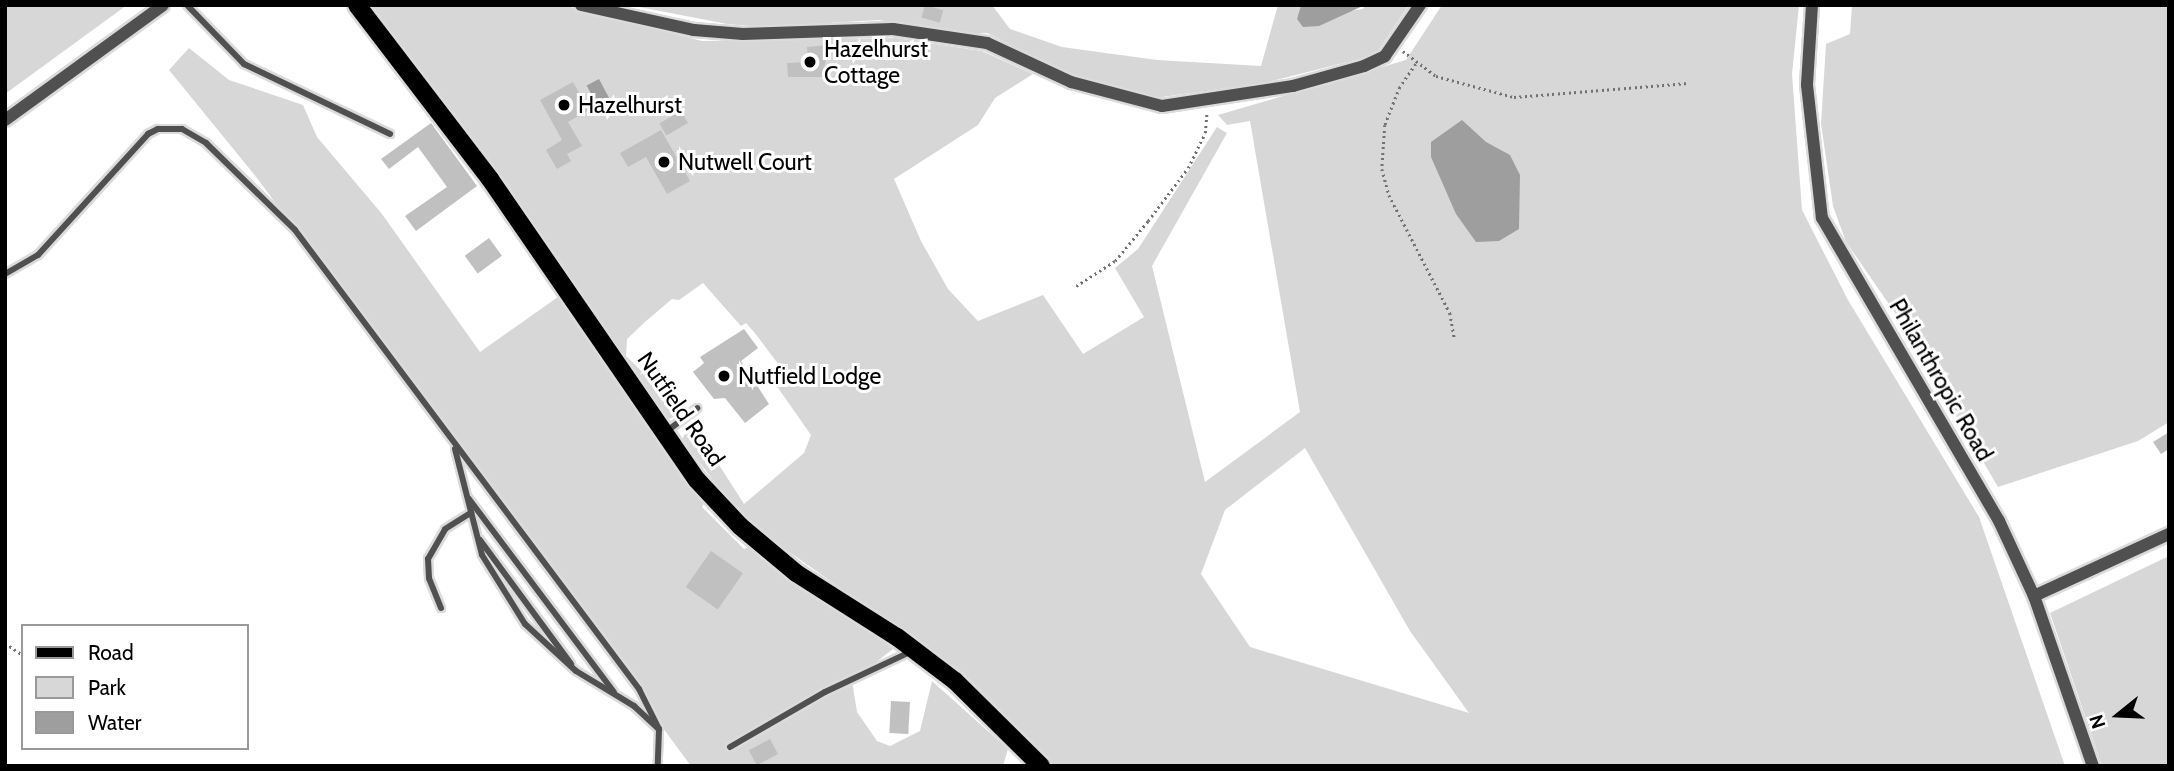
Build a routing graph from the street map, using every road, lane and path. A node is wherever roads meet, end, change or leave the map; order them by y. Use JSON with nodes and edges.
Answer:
{"nodes":[{"id":1,"x":163,"y":5,"type":"edge"},
{"id":2,"x":187,"y":5,"type":"edge"},
{"id":3,"x":357,"y":5,"type":"edge"},
{"id":4,"x":581,"y":5,"type":"edge"},
{"id":5,"x":1420,"y":5,"type":"edge"},
{"id":6,"x":1812,"y":5,"type":"edge"},
{"id":7,"x":1396,"y":44,"type":"junction"},
{"id":8,"x":1416,"y":64,"type":"junction"},
{"id":9,"x":1688,"y":83,"type":"dead end"},
{"id":10,"x":1208,"y":102,"type":"junction"},
{"id":11,"x":5,"y":120,"type":"edge"},
{"id":12,"x":390,"y":134,"type":"dead end"},
{"id":13,"x":5,"y":274,"type":"edge"},
{"id":14,"x":1076,"y":286,"type":"dead end"},
{"id":15,"x":1455,"y":340,"type":"dead end"},
{"id":16,"x":697,"y":408,"type":"dead end"},
{"id":17,"x":666,"y":432,"type":"junction"},
{"id":18,"x":453,"y":443,"type":"junction"},
{"id":19,"x":467,"y":495,"type":"junction"},
{"id":20,"x":471,"y":513,"type":"junction"},
{"id":21,"x":2169,"y":534,"type":"edge"},
{"id":22,"x":476,"y":535,"type":"junction"},
{"id":23,"x":2034,"y":596,"type":"junction"},
{"id":24,"x":441,"y":608,"type":"dead end"},
{"id":25,"x":5,"y":643,"type":"edge"},
{"id":26,"x":914,"y":650,"type":"junction"},
{"id":27,"x":21,"y":654,"type":"edge"},
{"id":28,"x":576,"y":671,"type":"junction"},
{"id":29,"x":618,"y":696,"type":"junction"},
{"id":30,"x":659,"y":729,"type":"junction"},
{"id":31,"x":730,"y":747,"type":"dead end"},
{"id":32,"x":658,"y":766,"type":"edge"},
{"id":33,"x":1041,"y":766,"type":"edge"},
{"id":34,"x":2093,"y":766,"type":"edge"}],
"edges":[{"from":1,"to":11,"type":"street"},
{"from":2,"to":12,"type":"lane"},
{"from":3,"to":17,"type":"main road","name":"Nutfield Road"},
{"from":4,"to":10,"type":"street"},
{"from":5,"to":7,"type":"street"},
{"from":6,"to":23,"type":"street","name":"Philanthropic Road"},
{"from":7,"to":8,"type":"path"},
{"from":7,"to":10,"type":"street"},
{"from":8,"to":9,"type":"path"},
{"from":8,"to":15,"type":"path"},
{"from":10,"to":14,"type":"path"},
{"from":13,"to":18,"type":"lane"},
{"from":16,"to":17,"type":"lane"},
{"from":17,"to":26,"type":"main road","name":"Nutfield Road"},
{"from":18,"to":19,"type":"lane"},
{"from":18,"to":30,"type":"lane"},
{"from":19,"to":20,"type":"lane"},
{"from":19,"to":29,"type":"lane"},
{"from":20,"to":22,"type":"lane"},
{"from":20,"to":24,"type":"lane"},
{"from":21,"to":23,"type":"street"},
{"from":22,"to":28,"type":"lane"},
{"from":22,"to":28,"type":"lane"},
{"from":23,"to":34,"type":"street","name":"Philanthropic Road"},
{"from":25,"to":27,"type":"path"},
{"from":26,"to":31,"type":"lane"},
{"from":26,"to":33,"type":"main road","name":"Nutfield Road"},
{"from":28,"to":29,"type":"lane"},
{"from":29,"to":30,"type":"lane"},
{"from":30,"to":32,"type":"lane"}]}
